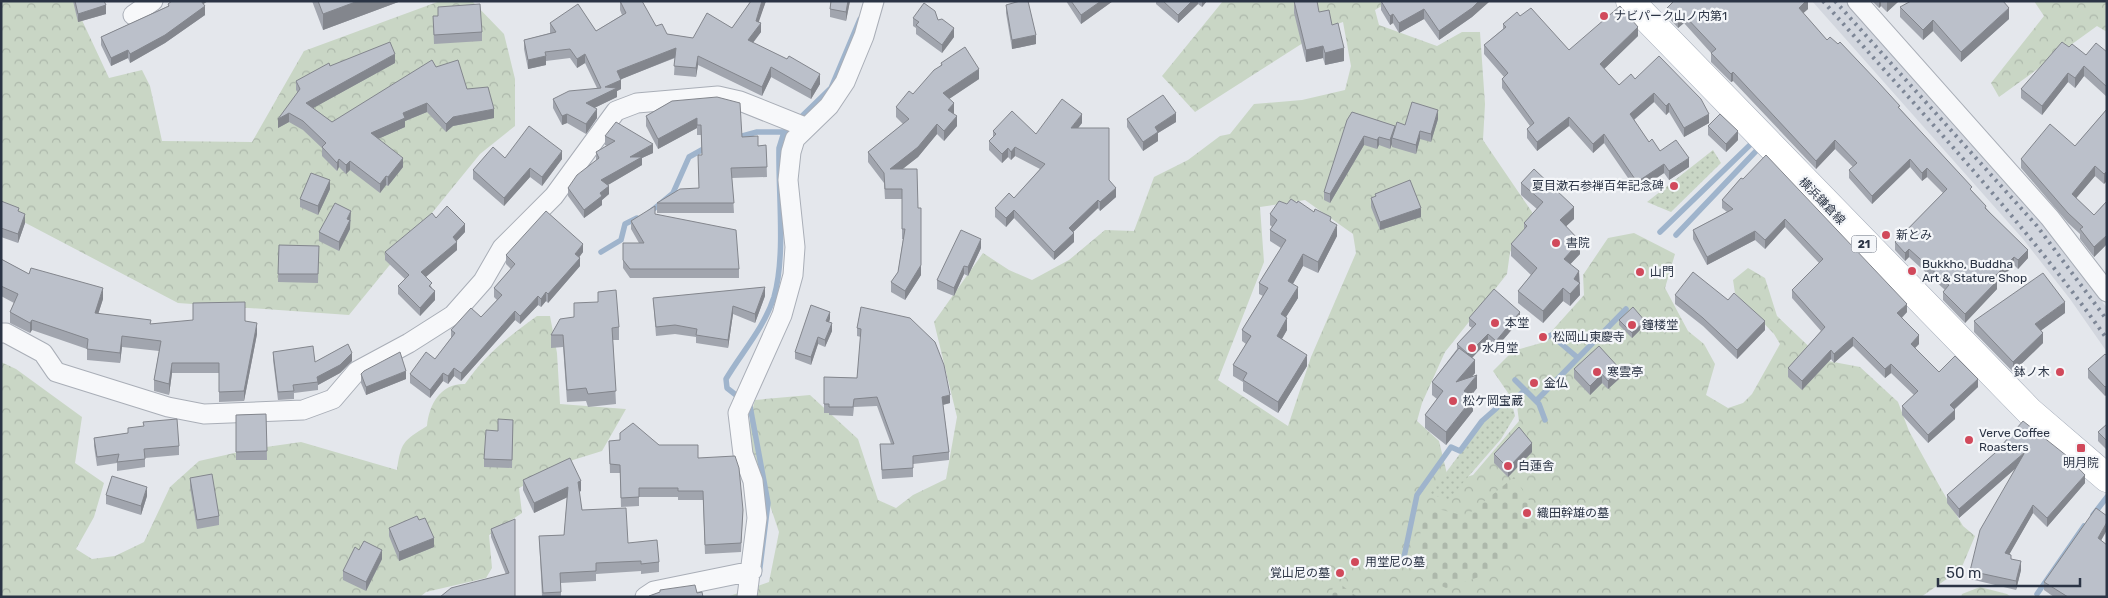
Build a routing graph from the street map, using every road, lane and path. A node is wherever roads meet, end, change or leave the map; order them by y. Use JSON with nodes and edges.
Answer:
{"nodes":[{"id":1,"x":153,"y":1,"type":"edge"},
{"id":2,"x":874,"y":1,"type":"edge"},
{"id":3,"x":1630,"y":1,"type":"edge"},
{"id":4,"x":1857,"y":1,"type":"edge"},
{"id":5,"x":133,"y":16,"type":"dead end"},
{"id":6,"x":805,"y":127,"type":"junction"},
{"id":7,"x":2107,"y":292,"type":"edge"},
{"id":8,"x":1,"y":333,"type":"edge"},
{"id":9,"x":2107,"y":478,"type":"edge"},
{"id":10,"x":752,"y":571,"type":"junction"},
{"id":11,"x":645,"y":597,"type":"edge"},
{"id":12,"x":747,"y":597,"type":"edge"}],
"edges":[{"from":1,"to":5,"type":"street"},
{"from":2,"to":6,"type":"street"},
{"from":3,"to":9,"type":"main road","name":"横浜鎌倉線","number":"21"},
{"from":4,"to":7,"type":"street"},
{"from":6,"to":8,"type":"street"},
{"from":6,"to":10,"type":"street"},
{"from":10,"to":11,"type":"street"},
{"from":10,"to":12,"type":"street"}]}
